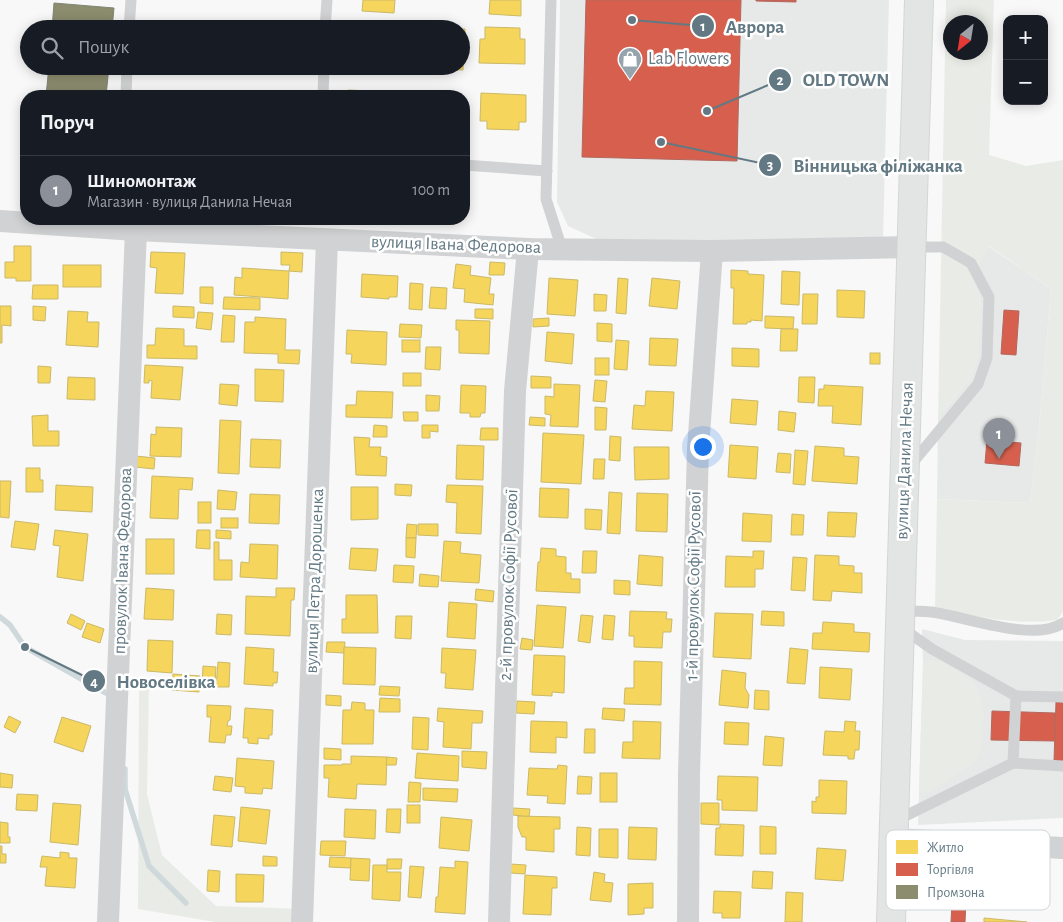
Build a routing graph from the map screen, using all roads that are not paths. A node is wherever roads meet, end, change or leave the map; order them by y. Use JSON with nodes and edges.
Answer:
{"nodes":[{"id":1,"x":131,"y":0,"type":"edge"},
{"id":2,"x":327,"y":0,"type":"edge"},
{"id":3,"x":551,"y":0,"type":"edge"},
{"id":4,"x":919,"y":0,"type":"edge"},
{"id":5,"x":130,"y":20,"type":"edge"},
{"id":6,"x":326,"y":20,"type":"edge"},
{"id":7,"x":127,"y":75,"type":"edge"},
{"id":8,"x":324,"y":75,"type":"edge"},
{"id":9,"x":126,"y":90,"type":"edge"},
{"id":10,"x":323,"y":90,"type":"edge"},
{"id":11,"x":470,"y":165,"type":"edge"},
{"id":12,"x":547,"y":170,"type":"junction"},
{"id":13,"x":0,"y":221,"type":"edge"},
{"id":14,"x":20,"y":222,"type":"edge"},
{"id":15,"x":60,"y":225,"type":"edge"},
{"id":16,"x":136,"y":230,"type":"junction"},
{"id":17,"x":327,"y":240,"type":"junction"},
{"id":18,"x":912,"y":247,"type":"junction"},
{"id":19,"x":528,"y":249,"type":"junction"},
{"id":20,"x":562,"y":250,"type":"junction"},
{"id":21,"x":712,"y":251,"type":"junction"},
{"id":22,"x":905,"y":472,"type":"junction"},
{"id":23,"x":900,"y":619,"type":"junction"},
{"id":24,"x":1063,"y":623,"type":"edge"},
{"id":25,"x":1016,"y":696,"type":"junction"},
{"id":26,"x":1063,"y":697,"type":"edge"},
{"id":27,"x":1013,"y":763,"type":"junction"},
{"id":28,"x":1063,"y":766,"type":"edge"},
{"id":29,"x":894,"y":830,"type":"joint"},
{"id":30,"x":1050,"y":847,"type":"edge"},
{"id":31,"x":1063,"y":848,"type":"edge"},
{"id":32,"x":108,"y":922,"type":"edge"},
{"id":33,"x":302,"y":922,"type":"edge"},
{"id":34,"x":499,"y":922,"type":"edge"},
{"id":35,"x":688,"y":922,"type":"edge"}],
"edges":[{"from":1,"to":5,"type":"lane"},
{"from":2,"to":6,"type":"lane"},
{"from":3,"to":12,"type":"lane"},
{"from":4,"to":18,"type":"main road","name":"вулиця Данила Нечая"},
{"from":7,"to":9,"type":"lane"},
{"from":8,"to":10,"type":"lane"},
{"from":11,"to":12,"type":"lane"},
{"from":12,"to":20,"type":"lane"},
{"from":13,"to":14,"type":"street","name":"вулиця Івана Федорова"},
{"from":15,"to":16,"type":"street","name":"вулиця Івана Федорова"},
{"from":16,"to":17,"type":"street","name":"вулиця Івана Федорова"},
{"from":16,"to":32,"type":"street","name":"провулок Івана Федорова"},
{"from":17,"to":19,"type":"street","name":"вулиця Івана Федорова"},
{"from":17,"to":33,"type":"street","name":"вулиця Петра Дорошенка"},
{"from":18,"to":21,"type":"street","name":"вулиця Івана Федорова"},
{"from":18,"to":22,"type":"main road","name":"вулиця Данила Нечая"},
{"from":18,"to":22,"type":"lane"},
{"from":19,"to":20,"type":"street","name":"вулиця Івана Федорова"},
{"from":19,"to":34,"type":"street","name":"2-й провулок Софії Русової"},
{"from":20,"to":21,"type":"street","name":"вулиця Івана Федорова"},
{"from":21,"to":35,"type":"street","name":"1-й провулок Софії Русової"},
{"from":22,"to":23,"type":"main road","name":"вулиця Данила Нечая"},
{"from":23,"to":24,"type":"lane"},
{"from":23,"to":25,"type":"lane"},
{"from":23,"to":29,"type":"main road","name":"вулиця Данила Нечая"},
{"from":25,"to":26,"type":"lane"},
{"from":25,"to":27,"type":"lane"},
{"from":27,"to":28,"type":"lane"},
{"from":27,"to":29,"type":"lane"},
{"from":30,"to":31,"type":"street"}]}
